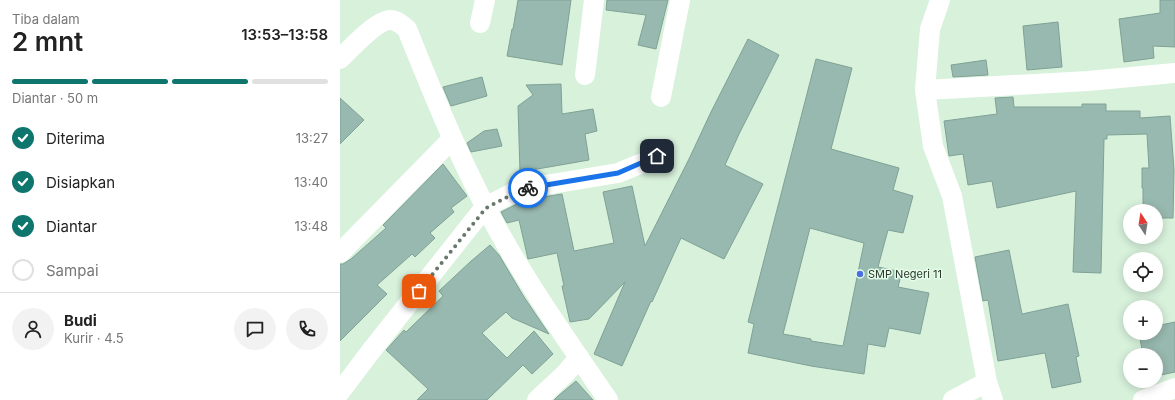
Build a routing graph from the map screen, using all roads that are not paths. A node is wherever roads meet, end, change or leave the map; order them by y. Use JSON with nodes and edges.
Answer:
{"nodes":[{"id":1,"x":485,"y":0,"type":"edge"},
{"id":2,"x":594,"y":0,"type":"edge"},
{"id":3,"x":680,"y":0,"type":"edge"},
{"id":4,"x":940,"y":0,"type":"edge"},
{"id":5,"x":480,"y":24,"type":"dead end"},
{"id":6,"x":340,"y":59,"type":"edge"},
{"id":7,"x":1175,"y":73,"type":"edge"},
{"id":8,"x":585,"y":75,"type":"dead end"},
{"id":9,"x":925,"y":90,"type":"junction"},
{"id":10,"x":661,"y":97,"type":"dead end"},
{"id":11,"x":452,"y":139,"type":"junction"},
{"id":12,"x":657,"y":156,"type":"dead end"},
{"id":13,"x":486,"y":208,"type":"junction"},
{"id":14,"x":340,"y":253,"type":"edge"},
{"id":15,"x":579,"y":357,"type":"junction"},
{"id":16,"x":1175,"y":388,"type":"edge"},
{"id":17,"x":990,"y":391,"type":"edge"},
{"id":18,"x":340,"y":392,"type":"edge"},
{"id":19,"x":537,"y":400,"type":"edge"},
{"id":20,"x":608,"y":400,"type":"edge"},
{"id":21,"x":953,"y":400,"type":"edge"},
{"id":22,"x":1144,"y":400,"type":"edge"}],
"edges":[{"from":1,"to":5,"type":"street"},
{"from":2,"to":8,"type":"street"},
{"from":3,"to":10,"type":"street"},
{"from":4,"to":9,"type":"street"},
{"from":6,"to":11,"type":"street"},
{"from":7,"to":9,"type":"street"},
{"from":9,"to":17,"type":"street"},
{"from":11,"to":13,"type":"street"},
{"from":11,"to":14,"type":"street"},
{"from":12,"to":13,"type":"street"},
{"from":13,"to":15,"type":"street"},
{"from":13,"to":18,"type":"street"},
{"from":15,"to":19,"type":"street"},
{"from":15,"to":20,"type":"street"},
{"from":16,"to":22,"type":"street"},
{"from":17,"to":21,"type":"street"}]}
